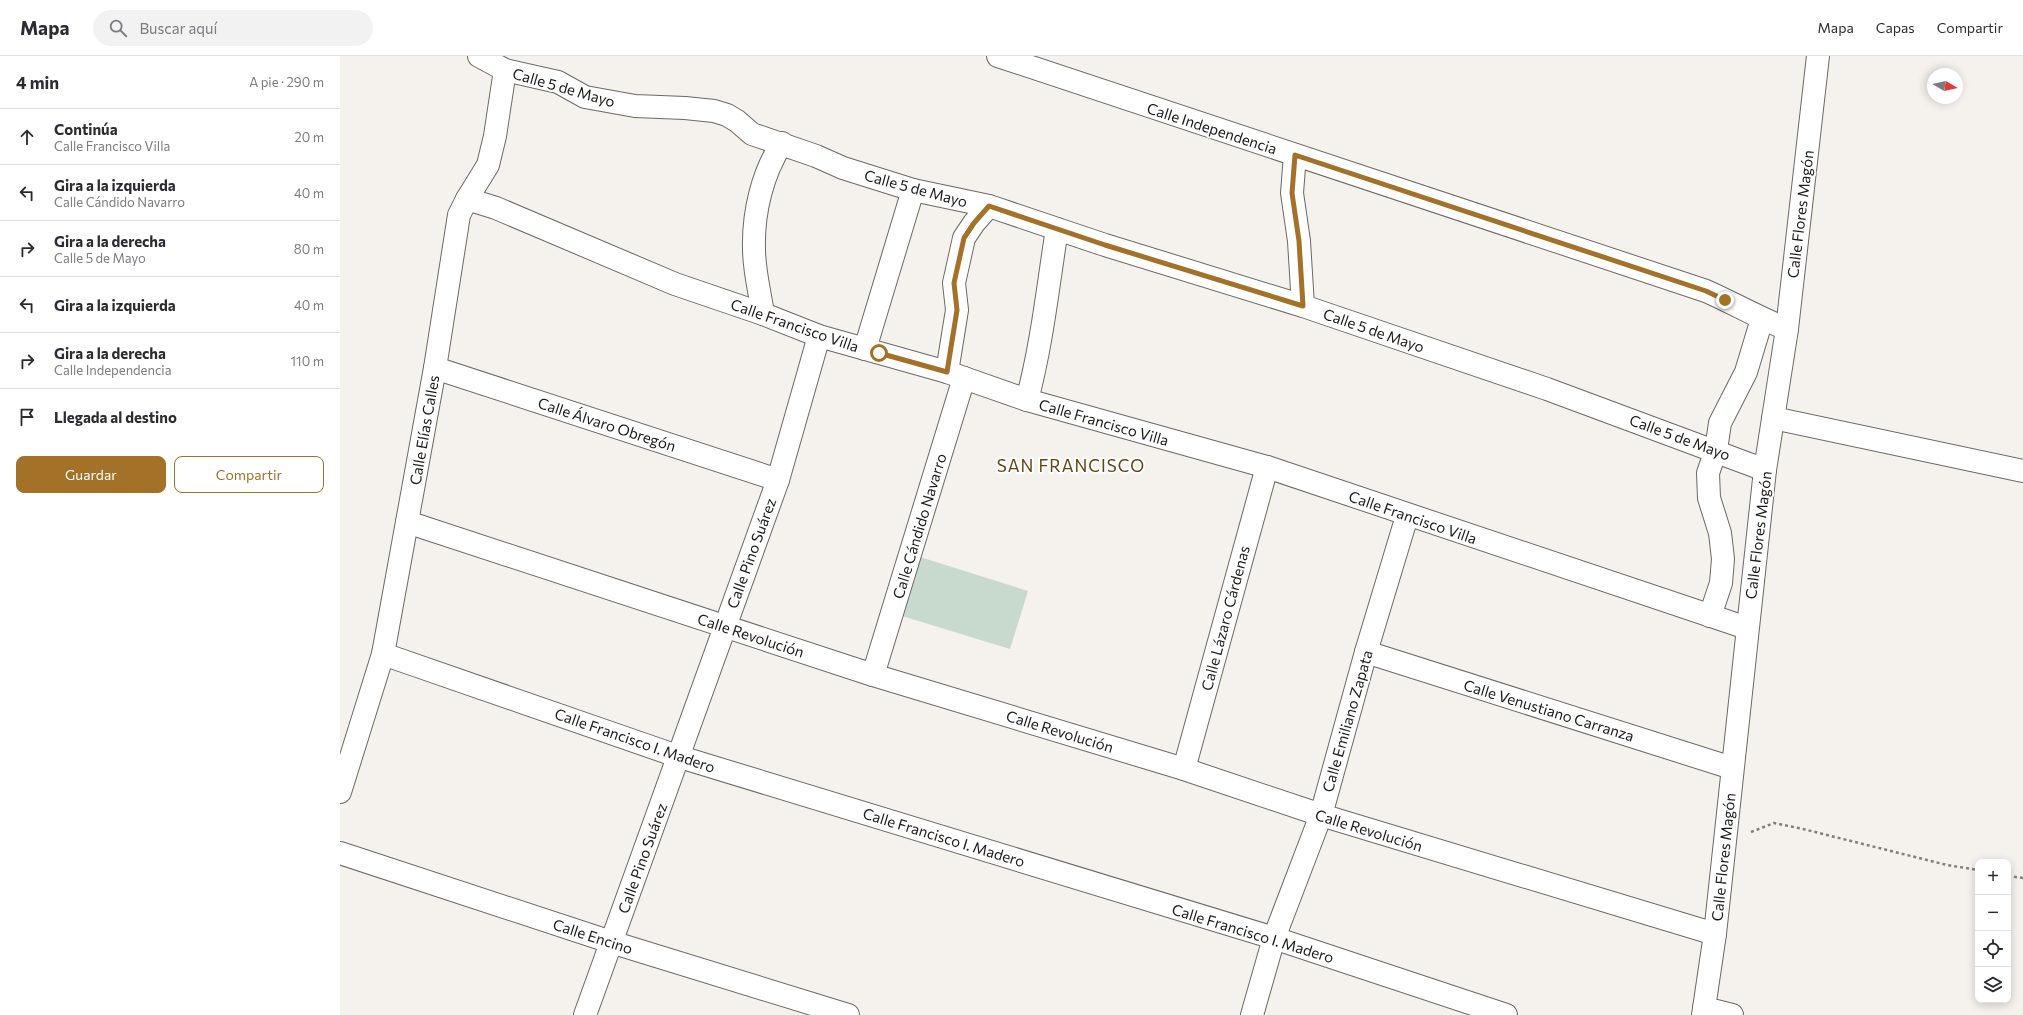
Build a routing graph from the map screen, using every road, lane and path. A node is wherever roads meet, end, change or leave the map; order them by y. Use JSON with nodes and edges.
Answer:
{"nodes":[{"id":1,"x":479,"y":56,"type":"edge"},
{"id":2,"x":998,"y":56,"type":"edge"},
{"id":3,"x":1818,"y":56,"type":"edge"},
{"id":4,"x":505,"y":70,"type":"junction"},
{"id":5,"x":782,"y":143,"type":"junction"},
{"id":6,"x":1295,"y":155,"type":"junction"},
{"id":7,"x":913,"y":190,"type":"junction"},
{"id":8,"x":466,"y":199,"type":"junction"},
{"id":9,"x":989,"y":206,"type":"junction"},
{"id":10,"x":1057,"y":229,"type":"junction"},
{"id":11,"x":1303,"y":306,"type":"junction"},
{"id":12,"x":763,"y":314,"type":"junction"},
{"id":13,"x":1762,"y":319,"type":"junction"},
{"id":14,"x":1787,"y":329,"type":"junction"},
{"id":15,"x":819,"y":336,"type":"junction"},
{"id":16,"x":865,"y":349,"type":"junction"},
{"id":17,"x":435,"y":368,"type":"junction"},
{"id":18,"x":1746,"y":372,"type":"junction"},
{"id":19,"x":956,"y":375,"type":"junction"},
{"id":20,"x":1779,"y":380,"type":"junction"},
{"id":21,"x":1027,"y":400,"type":"junction"},
{"id":22,"x":1773,"y":418,"type":"junction"},
{"id":23,"x":1716,"y":450,"type":"junction"},
{"id":24,"x":1267,"y":468,"type":"junction"},
{"id":25,"x":1765,"y":470,"type":"junction"},
{"id":26,"x":2023,"y":471,"type":"edge"},
{"id":27,"x":778,"y":480,"type":"junction"},
{"id":28,"x":1407,"y":516,"type":"junction"},
{"id":29,"x":407,"y":522,"type":"junction"},
{"id":30,"x":1710,"y":616,"type":"junction"},
{"id":31,"x":724,"y":626,"type":"junction"},
{"id":32,"x":1747,"y":628,"type":"junction"},
{"id":33,"x":1366,"y":652,"type":"junction"},
{"id":34,"x":383,"y":654,"type":"junction"},
{"id":35,"x":873,"y":675,"type":"junction"},
{"id":36,"x":680,"y":757,"type":"junction"},
{"id":37,"x":1732,"y":768,"type":"junction"},
{"id":38,"x":1184,"y":769,"type":"junction"},
{"id":39,"x":340,"y":792,"type":"edge"},
{"id":40,"x":1321,"y":816,"type":"junction"},
{"id":41,"x":1725,"y":842,"type":"junction"},
{"id":42,"x":340,"y":853,"type":"edge"},
{"id":43,"x":1975,"y":870,"type":"edge"},
{"id":44,"x":2011,"y":876,"type":"edge"},
{"id":45,"x":2023,"y":878,"type":"edge"},
{"id":46,"x":1715,"y":934,"type":"junction"},
{"id":47,"x":1274,"y":938,"type":"junction"},
{"id":48,"x":611,"y":942,"type":"junction"},
{"id":49,"x":1703,"y":1011,"type":"edge"},
{"id":50,"x":585,"y":1015,"type":"edge"},
{"id":51,"x":848,"y":1015,"type":"edge"},
{"id":52,"x":1252,"y":1015,"type":"edge"},
{"id":53,"x":1506,"y":1015,"type":"edge"},
{"id":54,"x":1732,"y":1015,"type":"edge"}],
"edges":[{"from":1,"to":4,"type":"street","name":"Calle 5 de Mayo"},
{"from":2,"to":6,"type":"street","name":"Calle Independencia"},
{"from":3,"to":14,"type":"street","name":"Calle Flores Magón"},
{"from":4,"to":5,"type":"street","name":"Calle 5 de Mayo"},
{"from":4,"to":8,"type":"street","name":"Calle Elías Calles"},
{"from":5,"to":7,"type":"street","name":"Calle 5 de Mayo"},
{"from":5,"to":12,"type":"street"},
{"from":6,"to":11,"type":"street"},
{"from":6,"to":13,"type":"street","name":"Calle Independencia"},
{"from":7,"to":9,"type":"street","name":"Calle 5 de Mayo"},
{"from":7,"to":16,"type":"street"},
{"from":8,"to":12,"type":"street","name":"Calle Francisco Villa"},
{"from":8,"to":17,"type":"street","name":"Calle Elías Calles"},
{"from":9,"to":10,"type":"street","name":"Calle 5 de Mayo"},
{"from":9,"to":19,"type":"street","name":"Calle Cándido Navarro"},
{"from":10,"to":11,"type":"street","name":"Calle 5 de Mayo"},
{"from":10,"to":21,"type":"street"},
{"from":11,"to":23,"type":"street","name":"Calle 5 de Mayo"},
{"from":12,"to":15,"type":"street","name":"Calle Francisco Villa"},
{"from":13,"to":14,"type":"street","name":"Calle Independencia"},
{"from":13,"to":18,"type":"street"},
{"from":14,"to":20,"type":"street","name":"Calle Flores Magón"},
{"from":15,"to":16,"type":"street","name":"Calle Francisco Villa"},
{"from":15,"to":27,"type":"street","name":"Calle Pino Suárez"},
{"from":16,"to":19,"type":"street","name":"Calle Francisco Villa"},
{"from":17,"to":27,"type":"street","name":"Calle Álvaro Obregón"},
{"from":17,"to":29,"type":"street","name":"Calle Elías Calles"},
{"from":18,"to":20,"type":"street"},
{"from":18,"to":23,"type":"street"},
{"from":19,"to":21,"type":"street","name":"Calle Francisco Villa"},
{"from":19,"to":35,"type":"street","name":"Calle Cándido Navarro"},
{"from":20,"to":22,"type":"street","name":"Calle Flores Magón"},
{"from":21,"to":24,"type":"street","name":"Calle Francisco Villa"},
{"from":22,"to":25,"type":"street","name":"Calle Flores Magón"},
{"from":22,"to":26,"type":"street"},
{"from":23,"to":25,"type":"street","name":"Calle 5 de Mayo"},
{"from":23,"to":30,"type":"street"},
{"from":24,"to":28,"type":"street","name":"Calle Francisco Villa"},
{"from":24,"to":38,"type":"street","name":"Calle Lázaro Cárdenas"},
{"from":25,"to":32,"type":"street","name":"Calle Flores Magón"},
{"from":27,"to":31,"type":"street","name":"Calle Pino Suárez"},
{"from":28,"to":30,"type":"street","name":"Calle Francisco Villa"},
{"from":28,"to":33,"type":"street","name":"Calle Emiliano Zapata"},
{"from":29,"to":31,"type":"street","name":"Calle Revolución"},
{"from":29,"to":34,"type":"street","name":"Calle Elías Calles"},
{"from":30,"to":32,"type":"street","name":"Calle Francisco Villa"},
{"from":31,"to":35,"type":"street","name":"Calle Revolución"},
{"from":31,"to":36,"type":"street","name":"Calle Pino Suárez"},
{"from":32,"to":37,"type":"street","name":"Calle Flores Magón"},
{"from":33,"to":37,"type":"street","name":"Calle Venustiano Carranza"},
{"from":33,"to":40,"type":"street","name":"Calle Emiliano Zapata"},
{"from":34,"to":36,"type":"street","name":"Calle Francisco I. Madero"},
{"from":34,"to":39,"type":"street","name":"Calle Elías Calles"},
{"from":35,"to":38,"type":"street","name":"Calle Revolución"},
{"from":36,"to":47,"type":"street","name":"Calle Francisco I. Madero"},
{"from":36,"to":48,"type":"street","name":"Calle Pino Suárez"},
{"from":37,"to":41,"type":"street","name":"Calle Flores Magón"},
{"from":38,"to":40,"type":"street","name":"Calle Revolución"},
{"from":40,"to":46,"type":"street","name":"Calle Revolución"},
{"from":40,"to":47,"type":"street","name":"Calle Emiliano Zapata"},
{"from":41,"to":43,"type":"path"},
{"from":41,"to":46,"type":"street","name":"Calle Flores Magón"},
{"from":42,"to":48,"type":"street","name":"Calle Encino"},
{"from":44,"to":45,"type":"path"},
{"from":46,"to":49,"type":"street","name":"Calle Flores Magón"},
{"from":47,"to":52,"type":"street","name":"Calle Emiliano Zapata"},
{"from":47,"to":53,"type":"street","name":"Calle Francisco I. Madero"},
{"from":48,"to":50,"type":"street","name":"Calle Pino Suárez"},
{"from":48,"to":51,"type":"street","name":"Calle Encino"},
{"from":49,"to":54,"type":"street"}]}
